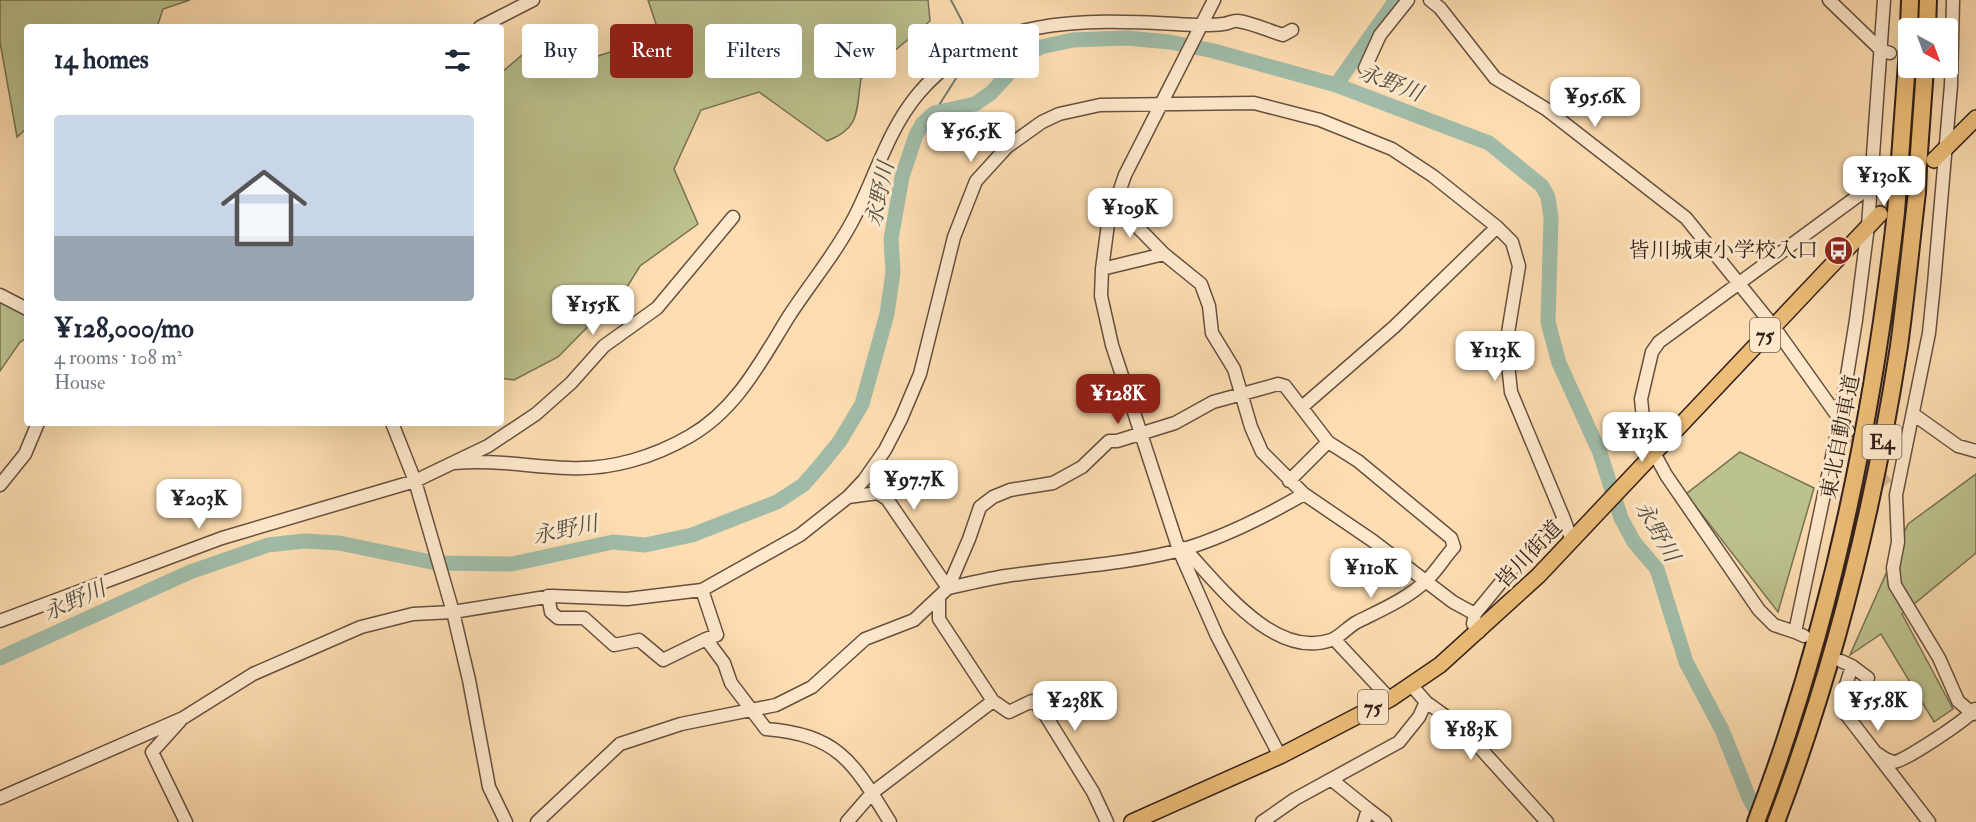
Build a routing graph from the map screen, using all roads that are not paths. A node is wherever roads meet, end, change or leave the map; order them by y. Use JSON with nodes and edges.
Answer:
{"nodes":[{"id":1,"x":533,"y":0,"type":"edge"},
{"id":2,"x":1214,"y":0,"type":"edge"},
{"id":3,"x":1408,"y":0,"type":"edge"},
{"id":4,"x":1430,"y":0,"type":"edge"},
{"id":5,"x":1829,"y":0,"type":"edge"},
{"id":6,"x":1884,"y":0,"type":"edge"},
{"id":7,"x":1910,"y":0,"type":"edge"},
{"id":8,"x":1928,"y":0,"type":"edge"},
{"id":9,"x":1953,"y":0,"type":"edge"},
{"id":10,"x":1909,"y":18,"type":"edge"},
{"id":11,"x":1927,"y":18,"type":"edge"},
{"id":12,"x":1952,"y":18,"type":"edge"},
{"id":13,"x":487,"y":24,"type":"edge"},
{"id":14,"x":1199,"y":28,"type":"junction"},
{"id":15,"x":1292,"y":30,"type":"dead end"},
{"id":16,"x":1886,"y":51,"type":"junction"},
{"id":17,"x":1365,"y":68,"type":"dead end"},
{"id":18,"x":1906,"y":78,"type":"edge"},
{"id":19,"x":1924,"y":78,"type":"edge"},
{"id":20,"x":1947,"y":78,"type":"edge"},
{"id":21,"x":1163,"y":100,"type":"junction"},
{"id":22,"x":1976,"y":118,"type":"edge"},
{"id":23,"x":1939,"y":154,"type":"junction"},
{"id":24,"x":1870,"y":187,"type":"junction"},
{"id":25,"x":1114,"y":203,"type":"junction"},
{"id":26,"x":1888,"y":213,"type":"junction"},
{"id":27,"x":733,"y":217,"type":"dead end"},
{"id":28,"x":1868,"y":226,"type":"junction"},
{"id":29,"x":1497,"y":227,"type":"junction"},
{"id":30,"x":1164,"y":254,"type":"junction"},
{"id":31,"x":1102,"y":268,"type":"junction"},
{"id":32,"x":1739,"y":284,"type":"junction"},
{"id":33,"x":0,"y":295,"type":"edge"},
{"id":34,"x":24,"y":307,"type":"edge"},
{"id":35,"x":1774,"y":327,"type":"junction"},
{"id":36,"x":1242,"y":393,"type":"junction"},
{"id":37,"x":1302,"y":407,"type":"junction"},
{"id":38,"x":1913,"y":414,"type":"junction"},
{"id":39,"x":1840,"y":419,"type":"junction"},
{"id":40,"x":37,"y":426,"type":"edge"},
{"id":41,"x":393,"y":426,"type":"edge"},
{"id":42,"x":1848,"y":431,"type":"tunnel mouth"},
{"id":43,"x":1141,"y":433,"type":"junction"},
{"id":44,"x":1328,"y":442,"type":"junction"},
{"id":45,"x":1976,"y":451,"type":"edge"},
{"id":46,"x":1653,"y":455,"type":"junction"},
{"id":47,"x":454,"y":463,"type":"junction"},
{"id":48,"x":415,"y":481,"type":"junction"},
{"id":49,"x":1289,"y":481,"type":"junction"},
{"id":50,"x":0,"y":485,"type":"edge"},
{"id":51,"x":1887,"y":485,"type":"tunnel mouth"},
{"id":52,"x":1304,"y":494,"type":"junction"},
{"id":53,"x":1896,"y":495,"type":"junction"},
{"id":54,"x":848,"y":497,"type":"junction"},
{"id":55,"x":1564,"y":519,"type":"junction"},
{"id":56,"x":1574,"y":538,"type":"junction"},
{"id":57,"x":1182,"y":549,"type":"junction"},
{"id":58,"x":1427,"y":580,"type":"junction"},
{"id":59,"x":948,"y":588,"type":"junction"},
{"id":60,"x":702,"y":590,"type":"junction"},
{"id":61,"x":548,"y":596,"type":"junction"},
{"id":62,"x":939,"y":599,"type":"junction"},
{"id":63,"x":453,"y":612,"type":"junction"},
{"id":64,"x":1475,"y":614,"type":"junction"},
{"id":65,"x":0,"y":621,"type":"edge"},
{"id":66,"x":1479,"y":632,"type":"junction"},
{"id":67,"x":706,"y":639,"type":"junction"},
{"id":68,"x":1334,"y":639,"type":"junction"},
{"id":69,"x":1868,"y":678,"type":"dead end"},
{"id":70,"x":1412,"y":686,"type":"junction"},
{"id":71,"x":1390,"y":699,"type":"junction"},
{"id":72,"x":993,"y":701,"type":"junction"},
{"id":73,"x":1426,"y":702,"type":"junction"},
{"id":74,"x":752,"y":709,"type":"junction"},
{"id":75,"x":1974,"y":711,"type":"edge"},
{"id":76,"x":183,"y":718,"type":"junction"},
{"id":77,"x":1874,"y":751,"type":"junction"},
{"id":78,"x":1280,"y":756,"type":"junction"},
{"id":79,"x":1332,"y":780,"type":"junction"},
{"id":80,"x":872,"y":793,"type":"junction"},
{"id":81,"x":0,"y":798,"type":"edge"},
{"id":82,"x":1368,"y":809,"type":"junction"},
{"id":83,"x":186,"y":822,"type":"edge"},
{"id":84,"x":506,"y":822,"type":"edge"},
{"id":85,"x":537,"y":822,"type":"edge"},
{"id":86,"x":848,"y":822,"type":"edge"},
{"id":87,"x":890,"y":822,"type":"edge"},
{"id":88,"x":1107,"y":822,"type":"edge"},
{"id":89,"x":1131,"y":822,"type":"edge"},
{"id":90,"x":1262,"y":822,"type":"edge"},
{"id":91,"x":1364,"y":822,"type":"edge"},
{"id":92,"x":1385,"y":822,"type":"edge"},
{"id":93,"x":1547,"y":822,"type":"edge"},
{"id":94,"x":1756,"y":822,"type":"edge"},
{"id":95,"x":1776,"y":822,"type":"edge"},
{"id":96,"x":1929,"y":822,"type":"edge"}],
"edges":[{"from":1,"to":13,"type":"street"},
{"from":2,"to":14,"type":"street"},
{"from":3,"to":17,"type":"street"},
{"from":4,"to":32,"type":"street"},
{"from":5,"to":16,"type":"street"},
{"from":6,"to":16,"type":"street"},
{"from":7,"to":10,"type":"highway"},
{"from":8,"to":11,"type":"highway"},
{"from":9,"to":12,"type":"street"},
{"from":14,"to":15,"type":"street"},
{"from":14,"to":21,"type":"street"},
{"from":14,"to":47,"type":"street"},
{"from":16,"to":24,"type":"street"},
{"from":18,"to":26,"type":"highway","name":"東北自動車道","number":"E4","bridge":true},
{"from":19,"to":95,"type":"highway","name":"東北自動車道","number":"E4","bridge":true},
{"from":20,"to":23,"type":"street"},
{"from":21,"to":25,"type":"street"},
{"from":21,"to":29,"type":"street"},
{"from":21,"to":54,"type":"street"},
{"from":22,"to":23,"type":"main road"},
{"from":23,"to":38,"type":"street"},
{"from":24,"to":28,"type":"street"},
{"from":24,"to":32,"type":"street"},
{"from":25,"to":30,"type":"street"},
{"from":25,"to":31,"type":"street"},
{"from":26,"to":28,"type":"main road","name":"皆川街道","number":"75"},
{"from":26,"to":94,"type":"highway","name":"東北自動車道","number":"E4"},
{"from":27,"to":47,"type":"street"},
{"from":28,"to":35,"type":"main road","name":"皆川街道","number":"75"},
{"from":28,"to":39,"type":"street"},
{"from":29,"to":37,"type":"street"},
{"from":29,"to":55,"type":"street"},
{"from":30,"to":31,"type":"street"},
{"from":30,"to":36,"type":"street"},
{"from":31,"to":43,"type":"street"},
{"from":32,"to":35,"type":"street"},
{"from":32,"to":46,"type":"street"},
{"from":33,"to":34,"type":"street"},
{"from":35,"to":39,"type":"street"},
{"from":35,"to":46,"type":"main road","name":"皆川街道","number":"75"},
{"from":36,"to":37,"type":"street"},
{"from":36,"to":43,"type":"street"},
{"from":36,"to":49,"type":"street"},
{"from":37,"to":44,"type":"street"},
{"from":38,"to":45,"type":"street"},
{"from":38,"to":53,"type":"street"},
{"from":39,"to":42,"type":"street"},
{"from":39,"to":46,"type":"street"},
{"from":40,"to":50,"type":"street"},
{"from":41,"to":48,"type":"street"},
{"from":43,"to":57,"type":"street"},
{"from":43,"to":59,"type":"street"},
{"from":44,"to":49,"type":"street"},
{"from":44,"to":58,"type":"street"},
{"from":46,"to":56,"type":"main road","name":"皆川街道","number":"75"},
{"from":47,"to":48,"type":"street"},
{"from":48,"to":63,"type":"street"},
{"from":48,"to":65,"type":"street"},
{"from":49,"to":52,"type":"street"},
{"from":51,"to":53,"type":"street"},
{"from":52,"to":57,"type":"street"},
{"from":52,"to":58,"type":"street"},
{"from":53,"to":75,"type":"street"},
{"from":54,"to":59,"type":"street"},
{"from":54,"to":60,"type":"street"},
{"from":55,"to":56,"type":"street"},
{"from":55,"to":64,"type":"street"},
{"from":56,"to":66,"type":"main road","name":"皆川街道","number":"75"},
{"from":57,"to":59,"type":"street"},
{"from":57,"to":68,"type":"street"},
{"from":57,"to":78,"type":"street"},
{"from":58,"to":64,"type":"street"},
{"from":58,"to":68,"type":"street"},
{"from":59,"to":62,"type":"street"},
{"from":60,"to":61,"type":"street"},
{"from":60,"to":67,"type":"street"},
{"from":61,"to":63,"type":"street"},
{"from":61,"to":67,"type":"street"},
{"from":62,"to":72,"type":"street"},
{"from":62,"to":74,"type":"street"},
{"from":63,"to":76,"type":"street"},
{"from":63,"to":84,"type":"street"},
{"from":64,"to":66,"type":"street"},
{"from":66,"to":70,"type":"main road","name":"皆川街道","number":"75"},
{"from":67,"to":74,"type":"street"},
{"from":68,"to":71,"type":"street"},
{"from":69,"to":77,"type":"street"},
{"from":70,"to":71,"type":"main road","name":"皆川街道","number":"75"},
{"from":70,"to":73,"type":"street"},
{"from":71,"to":78,"type":"main road","name":"皆川街道","number":"75"},
{"from":72,"to":80,"type":"street"},
{"from":72,"to":88,"type":"street"},
{"from":73,"to":79,"type":"street"},
{"from":73,"to":93,"type":"street"},
{"from":74,"to":80,"type":"street"},
{"from":74,"to":85,"type":"street"},
{"from":75,"to":77,"type":"street"},
{"from":76,"to":81,"type":"street"},
{"from":76,"to":83,"type":"street"},
{"from":77,"to":96,"type":"street"},
{"from":78,"to":89,"type":"main road","name":"皆川街道","number":"75"},
{"from":79,"to":82,"type":"street"},
{"from":79,"to":90,"type":"street"},
{"from":80,"to":86,"type":"street"},
{"from":80,"to":87,"type":"street"},
{"from":82,"to":91,"type":"street"},
{"from":82,"to":92,"type":"street"}]}
